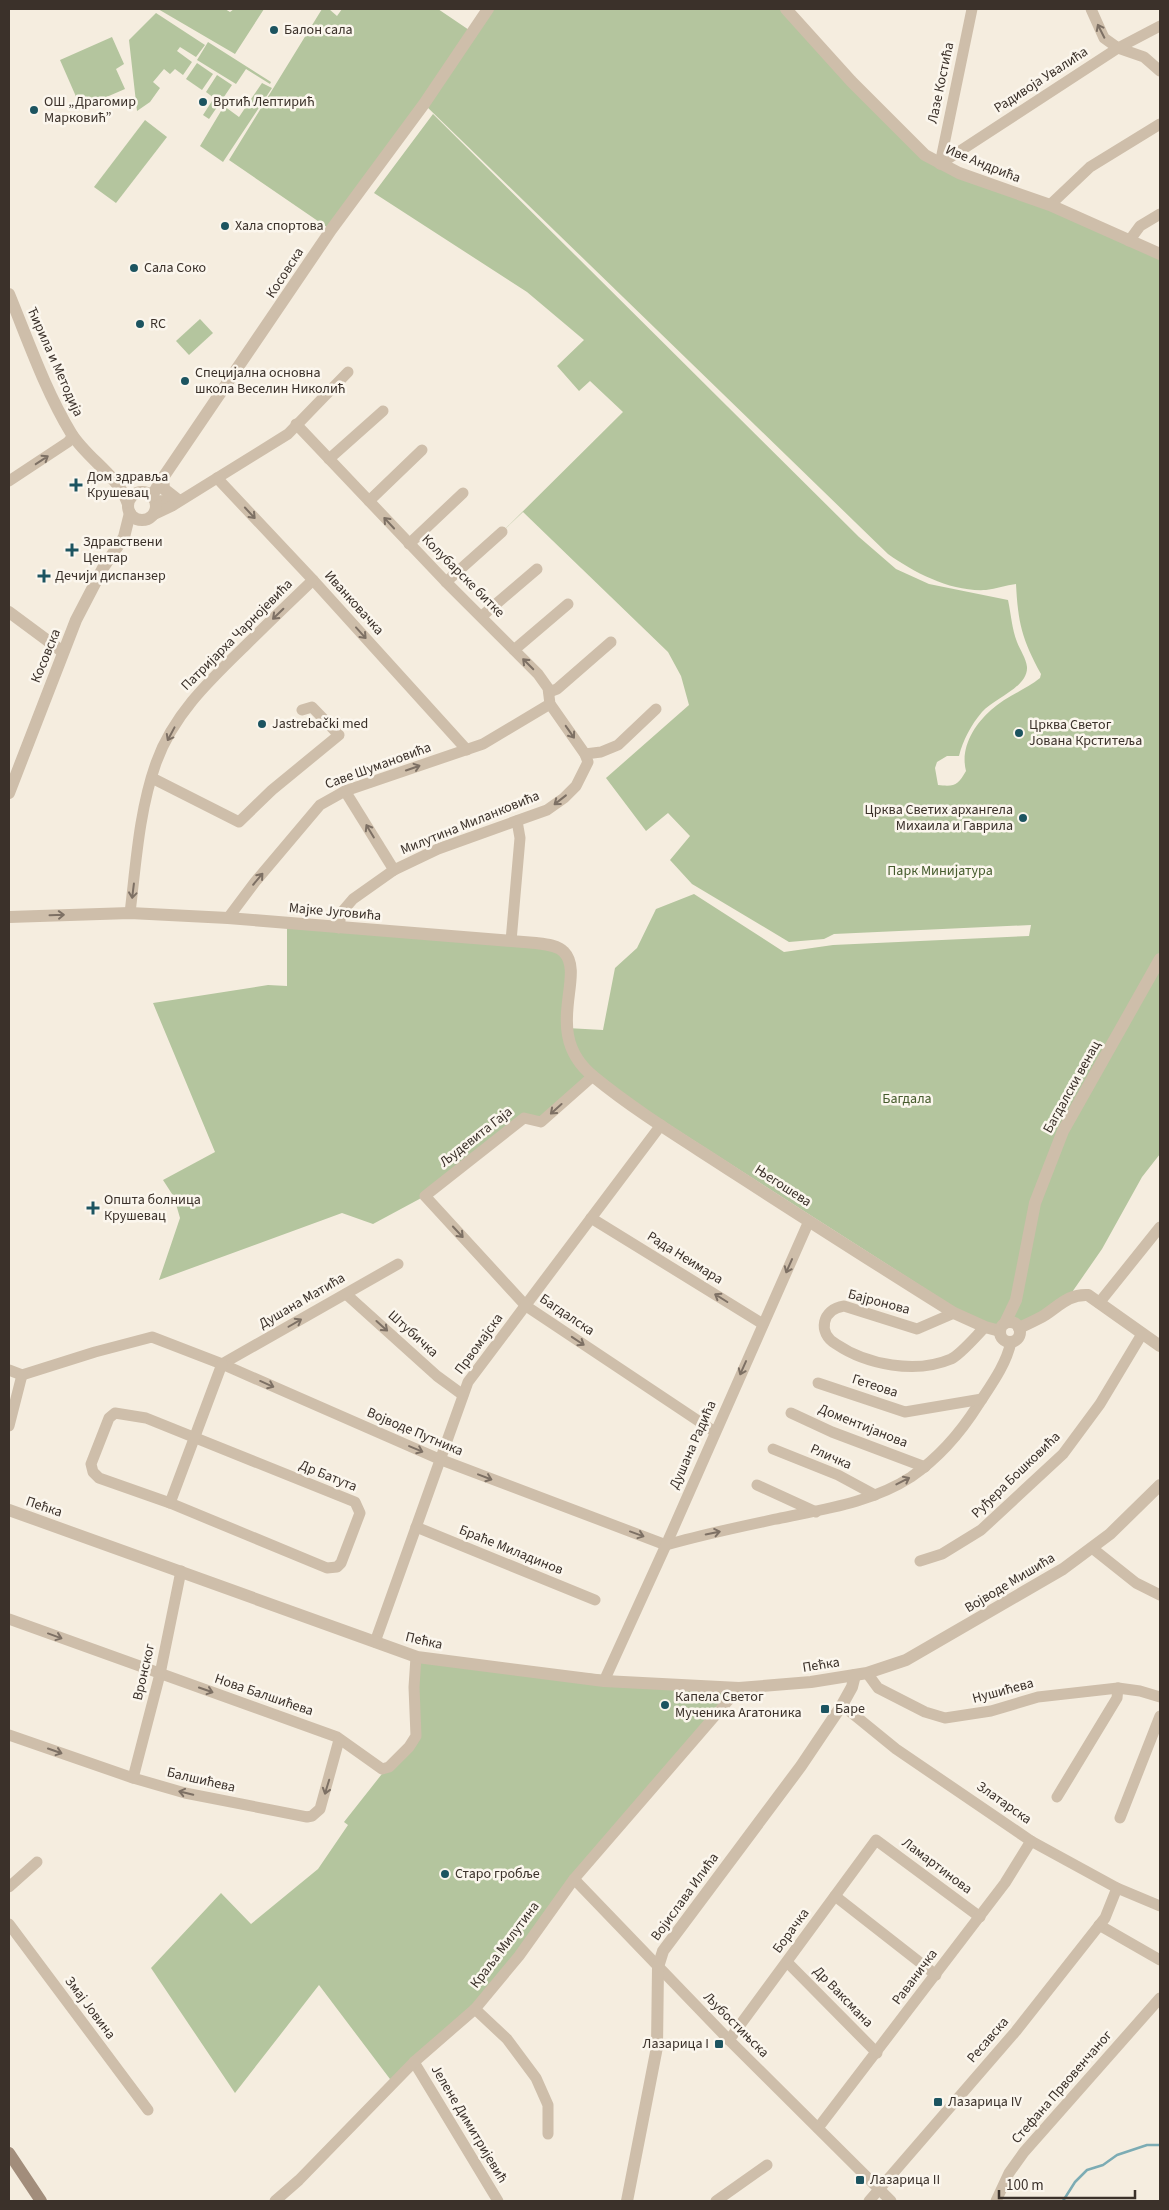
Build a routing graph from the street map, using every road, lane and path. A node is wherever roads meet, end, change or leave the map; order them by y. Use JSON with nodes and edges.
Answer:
{"nodes":[{"id":1,"x":488,"y":9,"type":"edge"},
{"id":2,"x":786,"y":9,"type":"edge"},
{"id":3,"x":972,"y":9,"type":"edge"},
{"id":4,"x":1091,"y":9,"type":"edge"},
{"id":5,"x":1160,"y":26,"type":"edge"},
{"id":6,"x":1118,"y":48,"type":"junction"},
{"id":7,"x":1160,"y":71,"type":"edge"},
{"id":8,"x":1160,"y":124,"type":"edge"},
{"id":9,"x":940,"y":164,"type":"junction"},
{"id":10,"x":1050,"y":205,"type":"junction"},
{"id":11,"x":1160,"y":214,"type":"edge"},
{"id":12,"x":1129,"y":241,"type":"junction"},
{"id":13,"x":1160,"y":254,"type":"edge"},
{"id":14,"x":9,"y":294,"type":"edge"},
{"id":15,"x":348,"y":372,"type":"dead end"},
{"id":16,"x":383,"y":411,"type":"dead end"},
{"id":17,"x":296,"y":424,"type":"junction"},
{"id":18,"x":73,"y":436,"type":"junction"},
{"id":19,"x":422,"y":450,"type":"dead end"},
{"id":20,"x":329,"y":459,"type":"junction"},
{"id":21,"x":217,"y":478,"type":"junction"},
{"id":22,"x":162,"y":479,"type":"junction"},
{"id":23,"x":9,"y":481,"type":"edge"},
{"id":24,"x":462,"y":492,"type":"dead end"},
{"id":25,"x":141,"y":500,"type":"junction"},
{"id":26,"x":179,"y":500,"type":"junction"},
{"id":27,"x":369,"y":501,"type":"junction"},
{"id":28,"x":149,"y":517,"type":"junction"},
{"id":29,"x":502,"y":532,"type":"dead end"},
{"id":30,"x":124,"y":538,"type":"junction"},
{"id":31,"x":409,"y":544,"type":"junction"},
{"id":32,"x":537,"y":569,"type":"dead end"},
{"id":33,"x":313,"y":580,"type":"junction"},
{"id":34,"x":446,"y":582,"type":"junction"},
{"id":35,"x":568,"y":604,"type":"dead end"},
{"id":36,"x":9,"y":612,"type":"edge"},
{"id":37,"x":482,"y":616,"type":"junction"},
{"id":38,"x":610,"y":642,"type":"dead end"},
{"id":39,"x":514,"y":650,"type":"junction"},
{"id":40,"x":63,"y":652,"type":"junction"},
{"id":41,"x":550,"y":692,"type":"junction"},
{"id":42,"x":550,"y":704,"type":"junction"},
{"id":43,"x":656,"y":709,"type":"dead end"},
{"id":44,"x":302,"y":710,"type":"dead end"},
{"id":45,"x":467,"y":750,"type":"junction"},
{"id":46,"x":586,"y":758,"type":"junction"},
{"id":47,"x":152,"y":778,"type":"junction"},
{"id":48,"x":346,"y":791,"type":"junction"},
{"id":49,"x":9,"y":793,"type":"edge"},
{"id":50,"x":517,"y":821,"type":"junction"},
{"id":51,"x":394,"y":870,"type":"junction"},
{"id":52,"x":130,"y":913,"type":"junction"},
{"id":53,"x":9,"y":917,"type":"edge"},
{"id":54,"x":228,"y":918,"type":"junction"},
{"id":55,"x":339,"y":928,"type":"junction"},
{"id":56,"x":510,"y":941,"type":"junction"},
{"id":57,"x":1160,"y":959,"type":"edge"},
{"id":58,"x":568,"y":1042,"type":"joint"},
{"id":59,"x":593,"y":1076,"type":"junction"},
{"id":60,"x":660,"y":1125,"type":"junction"},
{"id":61,"x":425,"y":1196,"type":"joint"},
{"id":62,"x":591,"y":1218,"type":"junction"},
{"id":63,"x":809,"y":1221,"type":"junction"},
{"id":64,"x":1160,"y":1227,"type":"edge"},
{"id":65,"x":398,"y":1264,"type":"dead end"},
{"id":66,"x":346,"y":1294,"type":"junction"},
{"id":67,"x":1099,"y":1303,"type":"junction"},
{"id":68,"x":526,"y":1306,"type":"junction"},
{"id":69,"x":954,"y":1313,"type":"junction"},
{"id":70,"x":763,"y":1324,"type":"junction"},
{"id":71,"x":1003,"y":1327,"type":"junction"},
{"id":72,"x":985,"y":1328,"type":"junction"},
{"id":73,"x":1019,"y":1328,"type":"junction"},
{"id":74,"x":1142,"y":1334,"type":"junction"},
{"id":75,"x":1011,"y":1342,"type":"junction"},
{"id":76,"x":1160,"y":1346,"type":"edge"},
{"id":77,"x":222,"y":1364,"type":"junction"},
{"id":78,"x":9,"y":1370,"type":"edge"},
{"id":79,"x":22,"y":1375,"type":"junction"},
{"id":80,"x":818,"y":1383,"type":"dead end"},
{"id":81,"x":463,"y":1395,"type":"junction"},
{"id":82,"x":982,"y":1399,"type":"junction"},
{"id":83,"x":791,"y":1412,"type":"dead end"},
{"id":84,"x":9,"y":1426,"type":"edge"},
{"id":85,"x":715,"y":1432,"type":"junction"},
{"id":86,"x":195,"y":1440,"type":"junction"},
{"id":87,"x":773,"y":1449,"type":"dead end"},
{"id":88,"x":439,"y":1459,"type":"junction"},
{"id":89,"x":925,"y":1466,"type":"junction"},
{"id":90,"x":757,"y":1485,"type":"dead end"},
{"id":91,"x":1160,"y":1485,"type":"edge"},
{"id":92,"x":875,"y":1495,"type":"junction"},
{"id":93,"x":170,"y":1503,"type":"junction"},
{"id":94,"x":9,"y":1510,"type":"edge"},
{"id":95,"x":816,"y":1512,"type":"junction"},
{"id":96,"x":416,"y":1527,"type":"junction"},
{"id":97,"x":666,"y":1545,"type":"junction"},
{"id":98,"x":1092,"y":1548,"type":"junction"},
{"id":99,"x":920,"y":1561,"type":"dead end"},
{"id":100,"x":181,"y":1571,"type":"junction"},
{"id":101,"x":1160,"y":1595,"type":"edge"},
{"id":102,"x":596,"y":1600,"type":"dead end"},
{"id":103,"x":9,"y":1619,"type":"edge"},
{"id":104,"x":375,"y":1642,"type":"junction"},
{"id":105,"x":416,"y":1657,"type":"junction"},
{"id":106,"x":160,"y":1674,"type":"junction"},
{"id":107,"x":861,"y":1674,"type":"junction"},
{"id":108,"x":604,"y":1681,"type":"junction"},
{"id":109,"x":739,"y":1688,"type":"junction"},
{"id":110,"x":1118,"y":1688,"type":"junction"},
{"id":111,"x":1160,"y":1697,"type":"edge"},
{"id":112,"x":842,"y":1705,"type":"junction"},
{"id":113,"x":1160,"y":1716,"type":"edge"},
{"id":114,"x":9,"y":1735,"type":"edge"},
{"id":115,"x":339,"y":1740,"type":"junction"},
{"id":116,"x":133,"y":1778,"type":"junction"},
{"id":117,"x":1057,"y":1798,"type":"dead end"},
{"id":118,"x":1120,"y":1818,"type":"dead end"},
{"id":119,"x":876,"y":1840,"type":"joint"},
{"id":120,"x":1031,"y":1841,"type":"junction"},
{"id":121,"x":37,"y":1862,"type":"dead end"},
{"id":122,"x":574,"y":1879,"type":"junction"},
{"id":123,"x":9,"y":1887,"type":"edge"},
{"id":124,"x":1116,"y":1888,"type":"junction"},
{"id":125,"x":835,"y":1896,"type":"junction"},
{"id":126,"x":1160,"y":1906,"type":"edge"},
{"id":127,"x":980,"y":1917,"type":"junction"},
{"id":128,"x":9,"y":1924,"type":"edge"},
{"id":129,"x":1099,"y":1926,"type":"junction"},
{"id":130,"x":1160,"y":1960,"type":"edge"},
{"id":131,"x":787,"y":1962,"type":"junction"},
{"id":132,"x":658,"y":1967,"type":"junction"},
{"id":133,"x":936,"y":1974,"type":"junction"},
{"id":134,"x":1160,"y":1998,"type":"edge"},
{"id":135,"x":475,"y":2010,"type":"junction"},
{"id":136,"x":729,"y":2040,"type":"junction"},
{"id":137,"x":877,"y":2053,"type":"junction"},
{"id":138,"x":414,"y":2062,"type":"junction"},
{"id":139,"x":148,"y":2110,"type":"dead end"},
{"id":140,"x":818,"y":2128,"type":"junction"},
{"id":141,"x":548,"y":2134,"type":"dead end"},
{"id":142,"x":9,"y":2154,"type":"edge"},
{"id":143,"x":767,"y":2165,"type":"dead end"},
{"id":144,"x":879,"y":2189,"type":"junction"},
{"id":145,"x":41,"y":2201,"type":"edge"},
{"id":146,"x":275,"y":2201,"type":"edge"},
{"id":147,"x":498,"y":2201,"type":"edge"},
{"id":148,"x":627,"y":2201,"type":"edge"},
{"id":149,"x":716,"y":2201,"type":"edge"},
{"id":150,"x":869,"y":2201,"type":"edge"},
{"id":151,"x":891,"y":2201,"type":"edge"},
{"id":152,"x":996,"y":2201,"type":"edge"}],
"edges":[{"from":1,"to":22,"type":"street","name":"Косовска"},
{"from":2,"to":9,"type":"street","name":"Иве Андрића"},
{"from":3,"to":9,"type":"street","name":"Лазе Костића"},
{"from":6,"to":4,"type":"street","one_way":true},
{"from":5,"to":6,"type":"street","name":"Радивоја Увалића"},
{"from":6,"to":7,"type":"street"},
{"from":6,"to":9,"type":"street","name":"Радивоја Увалића"},
{"from":8,"to":10,"type":"street"},
{"from":9,"to":10,"type":"street","name":"Иве Андрића"},
{"from":10,"to":12,"type":"street","name":"Иве Андрића"},
{"from":11,"to":12,"type":"street"},
{"from":12,"to":13,"type":"street","name":"Иве Андрића"},
{"from":14,"to":18,"type":"street","name":"Ћирила и Методија"},
{"from":15,"to":17,"type":"street"},
{"from":16,"to":20,"type":"street"},
{"from":17,"to":20,"type":"street","name":"Колубарске битке"},
{"from":17,"to":21,"type":"street"},
{"from":23,"to":18,"type":"street","one_way":true},
{"from":18,"to":25,"type":"street","name":"Ћирила и Методија"},
{"from":19,"to":27,"type":"street"},
{"from":20,"to":27,"type":"street","name":"Колубарске битке"},
{"from":21,"to":26,"type":"street"},
{"from":21,"to":33,"type":"street","name":"Иванковачка","one_way":true},
{"from":22,"to":25,"type":"street","name":"Косовска"},
{"from":22,"to":26,"type":"street"},
{"from":24,"to":31,"type":"street"},
{"from":25,"to":26,"type":"street"},
{"from":25,"to":28,"type":"street","name":"Косовска"},
{"from":25,"to":28,"type":"street"},
{"from":25,"to":30,"type":"street","name":"Косовска"},
{"from":26,"to":28,"type":"street"},
{"from":31,"to":27,"type":"street","name":"Колубарске битке","one_way":true},
{"from":28,"to":30,"type":"street","name":"Косовска"},
{"from":29,"to":34,"type":"street"},
{"from":30,"to":40,"type":"street","name":"Косовска"},
{"from":31,"to":34,"type":"street","name":"Колубарске битке"},
{"from":32,"to":37,"type":"street"},
{"from":33,"to":45,"type":"street","name":"Иванковачка","one_way":true},
{"from":33,"to":47,"type":"street","name":"Патријарха Чарнојевића","one_way":true},
{"from":34,"to":37,"type":"street","name":"Колубарске битке"},
{"from":35,"to":39,"type":"street"},
{"from":36,"to":40,"type":"street"},
{"from":37,"to":39,"type":"street","name":"Колубарске битке"},
{"from":38,"to":41,"type":"street"},
{"from":41,"to":39,"type":"street","name":"Колубарске битке","one_way":true},
{"from":40,"to":49,"type":"street","name":"Косовска"},
{"from":41,"to":42,"type":"street"},
{"from":42,"to":45,"type":"street","name":"Саве Шумановића"},
{"from":42,"to":46,"type":"street","one_way":true},
{"from":43,"to":46,"type":"street"},
{"from":44,"to":47,"type":"street"},
{"from":48,"to":45,"type":"street","name":"Саве Шумановића","one_way":true},
{"from":46,"to":50,"type":"street","name":"Милутина Миланковића","one_way":true},
{"from":47,"to":52,"type":"street","name":"Патријарха Чарнојевића","one_way":true},
{"from":51,"to":48,"type":"street","one_way":true},
{"from":54,"to":48,"type":"street","name":"Саве Шумановића","one_way":true},
{"from":50,"to":51,"type":"street","name":"Милутина Миланковића"},
{"from":50,"to":56,"type":"street"},
{"from":51,"to":55,"type":"street","name":"Милутина Миланковића"},
{"from":53,"to":52,"type":"street","name":"Мајке Југовића","one_way":true},
{"from":52,"to":54,"type":"street","name":"Мајке Југовића"},
{"from":54,"to":55,"type":"street","name":"Мајке Југовића"},
{"from":55,"to":56,"type":"street","name":"Мајке Југовића"},
{"from":56,"to":58,"type":"street","name":"Мајке Југовића"},
{"from":57,"to":71,"type":"street","name":"Багдалски венац"},
{"from":58,"to":59,"type":"street","name":"Његошева"},
{"from":59,"to":60,"type":"street","name":"Његошева"},
{"from":59,"to":61,"type":"street","name":"Људевита Гаја","one_way":true},
{"from":60,"to":62,"type":"street","name":"Првомајска"},
{"from":60,"to":63,"type":"street","name":"Његошева"},
{"from":61,"to":68,"type":"street","name":"Багдалска","one_way":true},
{"from":62,"to":68,"type":"street","name":"Првомајска"},
{"from":70,"to":62,"type":"street","name":"Рада Неимара","one_way":true},
{"from":63,"to":69,"type":"street","name":"Његошева"},
{"from":63,"to":70,"type":"street","name":"Душана Радића","one_way":true},
{"from":64,"to":67,"type":"street"},
{"from":65,"to":66,"type":"street","name":"Душана Матића"},
{"from":77,"to":66,"type":"street","name":"Душана Матића","one_way":true},
{"from":66,"to":81,"type":"street","name":"Штубичка","one_way":true},
{"from":67,"to":73,"type":"street"},
{"from":67,"to":74,"type":"street"},
{"from":68,"to":81,"type":"street","name":"Првомајска"},
{"from":68,"to":85,"type":"street","name":"Багдалска","one_way":true},
{"from":69,"to":72,"type":"street","name":"Његошева"},
{"from":69,"to":72,"type":"street","name":"Бајронова"},
{"from":70,"to":85,"type":"street","name":"Душана Радића","one_way":true},
{"from":71,"to":72,"type":"street","name":"Његошева"},
{"from":71,"to":73,"type":"street"},
{"from":71,"to":75,"type":"street"},
{"from":73,"to":75,"type":"street"},
{"from":74,"to":76,"type":"street"},
{"from":74,"to":99,"type":"street","name":"Руђера Бошковића"},
{"from":75,"to":82,"type":"street"},
{"from":77,"to":79,"type":"street","name":"Војводе Путника"},
{"from":77,"to":86,"type":"street"},
{"from":77,"to":88,"type":"street","name":"Војводе Путника","one_way":true},
{"from":78,"to":79,"type":"street"},
{"from":79,"to":84,"type":"street"},
{"from":80,"to":82,"type":"street","name":"Гетеова"},
{"from":81,"to":88,"type":"street","name":"Првомајска"},
{"from":82,"to":89,"type":"street"},
{"from":83,"to":89,"type":"street","name":"Доментијанова"},
{"from":85,"to":97,"type":"street","name":"Душана Радића"},
{"from":86,"to":93,"type":"street"},
{"from":86,"to":93,"type":"street","name":"Др Батута"},
{"from":86,"to":93,"type":"street","name":"Др Батута"},
{"from":87,"to":92,"type":"street","name":"Рличка"},
{"from":88,"to":96,"type":"street","name":"Првомајска"},
{"from":88,"to":97,"type":"street","name":"Војводе Путника","one_way":true},
{"from":92,"to":89,"type":"street","one_way":true},
{"from":90,"to":95,"type":"street"},
{"from":91,"to":98,"type":"street","name":"Војводе Мишића"},
{"from":92,"to":95,"type":"street"},
{"from":94,"to":100,"type":"street","name":"Пећка"},
{"from":97,"to":95,"type":"street","one_way":true},
{"from":96,"to":102,"type":"street","name":"Браће Миладинов"},
{"from":96,"to":104,"type":"street","name":"Првомајска"},
{"from":97,"to":108,"type":"street","name":"Душана Радића"},
{"from":98,"to":101,"type":"street"},
{"from":98,"to":107,"type":"street","name":"Војводе Мишића"},
{"from":100,"to":104,"type":"street","name":"Пећка"},
{"from":100,"to":106,"type":"street","name":"Вронског"},
{"from":103,"to":106,"type":"street","name":"Нова Балшићева","one_way":true},
{"from":104,"to":105,"type":"street","name":"Пећка"},
{"from":105,"to":108,"type":"street","name":"Пећка"},
{"from":105,"to":115,"type":"street","name":"Нова Балшићева"},
{"from":106,"to":115,"type":"street","name":"Нова Балшићева","one_way":true},
{"from":106,"to":116,"type":"street","name":"Вронског"},
{"from":107,"to":109,"type":"street","name":"Пећка"},
{"from":107,"to":110,"type":"street","name":"Нушићева"},
{"from":107,"to":112,"type":"street","name":"Војислава Илића"},
{"from":108,"to":109,"type":"street","name":"Пећка"},
{"from":109,"to":122,"type":"street","name":"Краља Милутина"},
{"from":110,"to":111,"type":"street","name":"Нушићева"},
{"from":110,"to":117,"type":"street"},
{"from":112,"to":120,"type":"street","name":"Златарска"},
{"from":112,"to":132,"type":"street","name":"Војислава Илића"},
{"from":113,"to":118,"type":"street"},
{"from":114,"to":116,"type":"street","name":"Балшићева","one_way":true},
{"from":115,"to":116,"type":"street","name":"Балшићева","one_way":true},
{"from":119,"to":125,"type":"street","name":"Борачка"},
{"from":119,"to":127,"type":"street","name":"Ламартинова"},
{"from":120,"to":124,"type":"street","name":"Златарска"},
{"from":120,"to":127,"type":"street","name":"Раваничка"},
{"from":121,"to":123,"type":"street"},
{"from":122,"to":132,"type":"street","name":"Љубостињска"},
{"from":122,"to":135,"type":"street","name":"Краља Милутина"},
{"from":124,"to":126,"type":"street","name":"Златарска"},
{"from":124,"to":129,"type":"street","name":"Ресавска"},
{"from":125,"to":131,"type":"street","name":"Борачка"},
{"from":125,"to":133,"type":"street"},
{"from":127,"to":133,"type":"street","name":"Раваничка"},
{"from":128,"to":139,"type":"street","name":"Змај Јовина"},
{"from":129,"to":130,"type":"street"},
{"from":129,"to":144,"type":"street","name":"Ресавска"},
{"from":131,"to":136,"type":"street","name":"Борачка"},
{"from":131,"to":137,"type":"street","name":"Др Ваксмана"},
{"from":132,"to":136,"type":"street","name":"Љубостињска"},
{"from":132,"to":148,"type":"street","name":"Војислава Илића"},
{"from":133,"to":137,"type":"street","name":"Раваничка"},
{"from":134,"to":152,"type":"street","name":"Стефана Првовенчаног"},
{"from":135,"to":138,"type":"street","name":"Краља Милутина"},
{"from":135,"to":141,"type":"street"},
{"from":136,"to":140,"type":"street","name":"Љубостињска"},
{"from":137,"to":140,"type":"street","name":"Раваничка"},
{"from":138,"to":146,"type":"street","name":"Краља Милутина"},
{"from":138,"to":147,"type":"street","name":"Јелене Димитријевић"},
{"from":140,"to":144,"type":"street","name":"Љубостињска"},
{"from":142,"to":145,"type":"main road"},
{"from":143,"to":149,"type":"street"},
{"from":144,"to":150,"type":"street","name":"Ресавска"},
{"from":144,"to":151,"type":"street"}]}
